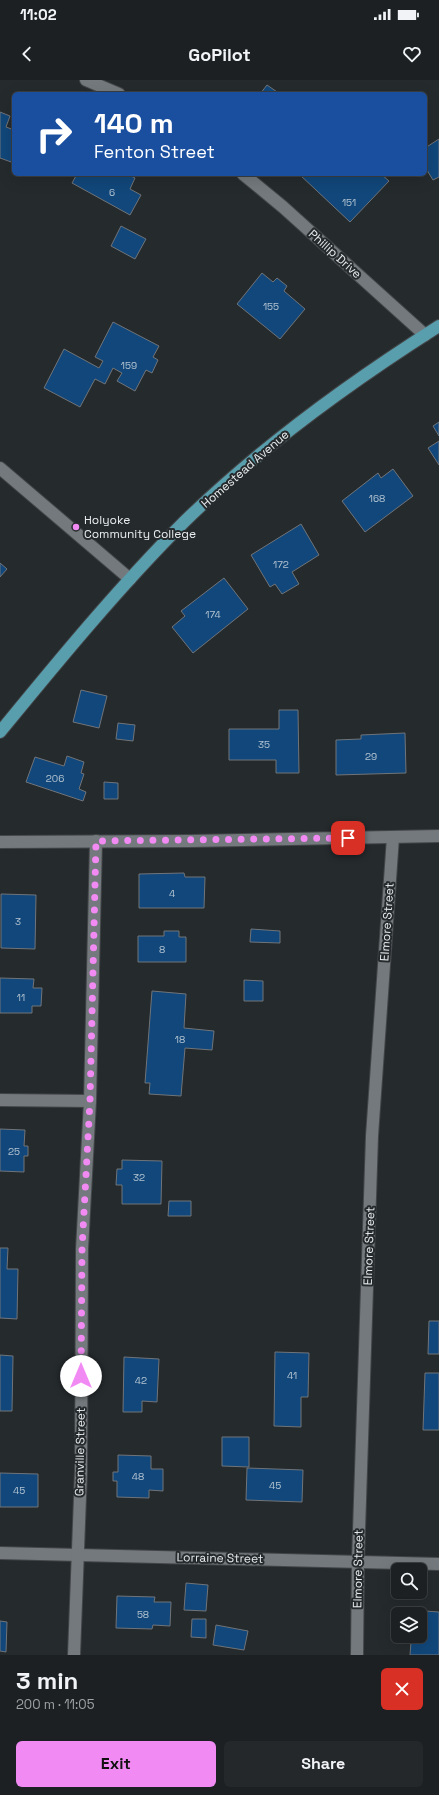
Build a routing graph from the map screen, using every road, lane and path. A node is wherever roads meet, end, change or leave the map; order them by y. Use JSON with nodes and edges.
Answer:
{"nodes":[{"id":1,"x":86,"y":80,"type":"edge"},
{"id":2,"x":114,"y":92,"type":"edge"},
{"id":3,"x":245,"y":176,"type":"edge"},
{"id":4,"x":439,"y":326,"type":"edge"},
{"id":5,"x":425,"y":335,"type":"junction"},
{"id":6,"x":0,"y":468,"type":"edge"},
{"id":7,"x":130,"y":579,"type":"junction"},
{"id":8,"x":0,"y":732,"type":"edge"},
{"id":9,"x":439,"y":836,"type":"edge"},
{"id":10,"x":393,"y":837,"type":"junction"},
{"id":11,"x":96,"y":841,"type":"junction"},
{"id":12,"x":0,"y":842,"type":"edge"},
{"id":13,"x":0,"y":1100,"type":"edge"},
{"id":14,"x":90,"y":1101,"type":"junction"},
{"id":15,"x":0,"y":1553,"type":"edge"},
{"id":16,"x":78,"y":1554,"type":"junction"},
{"id":17,"x":358,"y":1561,"type":"junction"},
{"id":18,"x":439,"y":1564,"type":"edge"},
{"id":19,"x":74,"y":1655,"type":"edge"},
{"id":20,"x":357,"y":1655,"type":"edge"}],
"edges":[{"from":1,"to":2,"type":"street"},
{"from":3,"to":5,"type":"street","name":"Phillip Drive"},
{"from":4,"to":5,"type":"main road","name":"Homestead Avenue"},
{"from":5,"to":7,"type":"main road","name":"Homestead Avenue"},
{"from":6,"to":7,"type":"street"},
{"from":7,"to":8,"type":"main road","name":"Homestead Avenue"},
{"from":9,"to":10,"type":"street"},
{"from":10,"to":11,"type":"street"},
{"from":10,"to":17,"type":"street","name":"Elmore Street"},
{"from":11,"to":12,"type":"street"},
{"from":11,"to":14,"type":"street","name":"Granville Street"},
{"from":13,"to":14,"type":"street"},
{"from":14,"to":16,"type":"street","name":"Granville Street"},
{"from":15,"to":16,"type":"street","name":"Lorraine Street"},
{"from":16,"to":17,"type":"street","name":"Lorraine Street"},
{"from":16,"to":19,"type":"street","name":"Granville Street"},
{"from":17,"to":18,"type":"street","name":"Lorraine Street"},
{"from":17,"to":20,"type":"street","name":"Elmore Street"}]}
